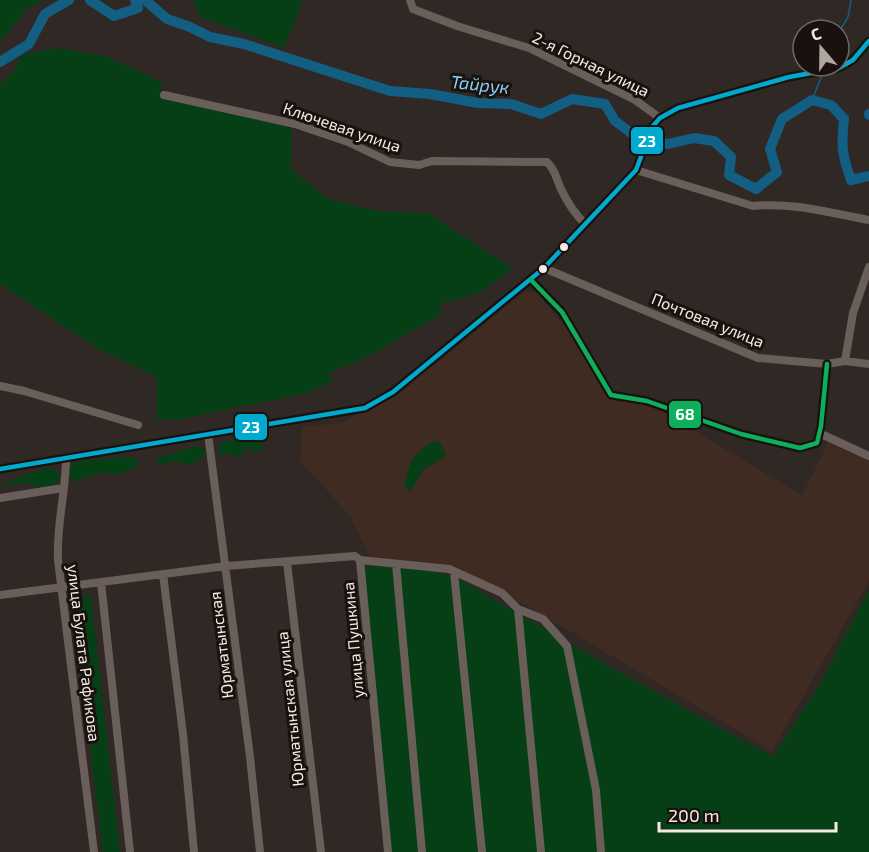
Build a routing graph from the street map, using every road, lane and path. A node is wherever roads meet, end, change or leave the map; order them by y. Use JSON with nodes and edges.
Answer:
{"nodes":[{"id":1,"x":410,"y":0,"type":"edge"},
{"id":2,"x":869,"y":41,"type":"edge"},
{"id":3,"x":164,"y":95,"type":"dead end"},
{"id":4,"x":660,"y":118,"type":"junction"},
{"id":5,"x":636,"y":170,"type":"junction"},
{"id":6,"x":869,"y":220,"type":"edge"},
{"id":7,"x":585,"y":224,"type":"junction"},
{"id":8,"x":869,"y":267,"type":"edge"},
{"id":9,"x":544,"y":268,"type":"junction"},
{"id":10,"x":531,"y":280,"type":"junction"},
{"id":11,"x":845,"y":361,"type":"junction"},
{"id":12,"x":827,"y":364,"type":"junction"},
{"id":13,"x":869,"y":364,"type":"edge"},
{"id":14,"x":0,"y":386,"type":"edge"},
{"id":15,"x":138,"y":425,"type":"dead end"},
{"id":16,"x":819,"y":433,"type":"junction"},
{"id":17,"x":208,"y":434,"type":"junction"},
{"id":18,"x":869,"y":456,"type":"edge"},
{"id":19,"x":66,"y":458,"type":"junction"},
{"id":20,"x":0,"y":469,"type":"edge"},
{"id":21,"x":63,"y":488,"type":"junction"},
{"id":22,"x":0,"y":498,"type":"edge"},
{"id":23,"x":360,"y":560,"type":"junction"},
{"id":24,"x":287,"y":562,"type":"junction"},
{"id":25,"x":396,"y":564,"type":"junction"},
{"id":26,"x":226,"y":566,"type":"junction"},
{"id":27,"x":454,"y":572,"type":"junction"},
{"id":28,"x":163,"y":574,"type":"junction"},
{"id":29,"x":101,"y":582,"type":"junction"},
{"id":30,"x":60,"y":587,"type":"junction"},
{"id":31,"x":0,"y":596,"type":"edge"},
{"id":32,"x":518,"y":609,"type":"junction"},
{"id":33,"x":94,"y":852,"type":"edge"},
{"id":34,"x":130,"y":852,"type":"edge"},
{"id":35,"x":194,"y":852,"type":"edge"},
{"id":36,"x":260,"y":852,"type":"edge"},
{"id":37,"x":321,"y":852,"type":"edge"},
{"id":38,"x":388,"y":852,"type":"edge"},
{"id":39,"x":422,"y":852,"type":"edge"},
{"id":40,"x":482,"y":852,"type":"edge"},
{"id":41,"x":541,"y":852,"type":"edge"},
{"id":42,"x":601,"y":852,"type":"edge"}],
"edges":[{"from":1,"to":4,"type":"street","name":"2-я Горная улица"},
{"from":2,"to":4,"type":"street"},
{"from":3,"to":7,"type":"street","name":"Ключевая улица"},
{"from":4,"to":5,"type":"street"},
{"from":5,"to":6,"type":"street"},
{"from":5,"to":7,"type":"street"},
{"from":7,"to":9,"type":"street"},
{"from":8,"to":11,"type":"street"},
{"from":9,"to":10,"type":"street"},
{"from":9,"to":12,"type":"street","name":"Почтовая улица"},
{"from":10,"to":16,"type":"street"},
{"from":10,"to":17,"type":"street"},
{"from":11,"to":12,"type":"street","name":"Почтовая улица"},
{"from":11,"to":13,"type":"street","name":"Почтовая улица"},
{"from":12,"to":16,"type":"street"},
{"from":14,"to":15,"type":"street"},
{"from":16,"to":18,"type":"street"},
{"from":17,"to":19,"type":"street"},
{"from":17,"to":26,"type":"street","name":"Юрматынская"},
{"from":19,"to":20,"type":"street"},
{"from":19,"to":21,"type":"street","name":"улица Булата Рафикова"},
{"from":21,"to":22,"type":"street"},
{"from":21,"to":30,"type":"street","name":"улица Булата Рафикова"},
{"from":23,"to":24,"type":"street","name":"улица Пушкина"},
{"from":23,"to":25,"type":"street"},
{"from":23,"to":38,"type":"street","name":"улица Пушкина"},
{"from":24,"to":26,"type":"street","name":"улица Пушкина"},
{"from":24,"to":37,"type":"street","name":"Юрматынская улица"},
{"from":25,"to":27,"type":"street"},
{"from":25,"to":39,"type":"street"},
{"from":26,"to":28,"type":"street","name":"улица Пушкина"},
{"from":26,"to":36,"type":"street","name":"Юрматынская"},
{"from":27,"to":32,"type":"street"},
{"from":27,"to":40,"type":"street"},
{"from":28,"to":29,"type":"street","name":"улица Пушкина"},
{"from":28,"to":35,"type":"street"},
{"from":29,"to":30,"type":"street","name":"улица Пушкина"},
{"from":29,"to":34,"type":"street"},
{"from":30,"to":31,"type":"street","name":"улица Пушкина"},
{"from":30,"to":33,"type":"street","name":"улица Булата Рафикова"},
{"from":32,"to":41,"type":"street"},
{"from":32,"to":42,"type":"street"}]}
